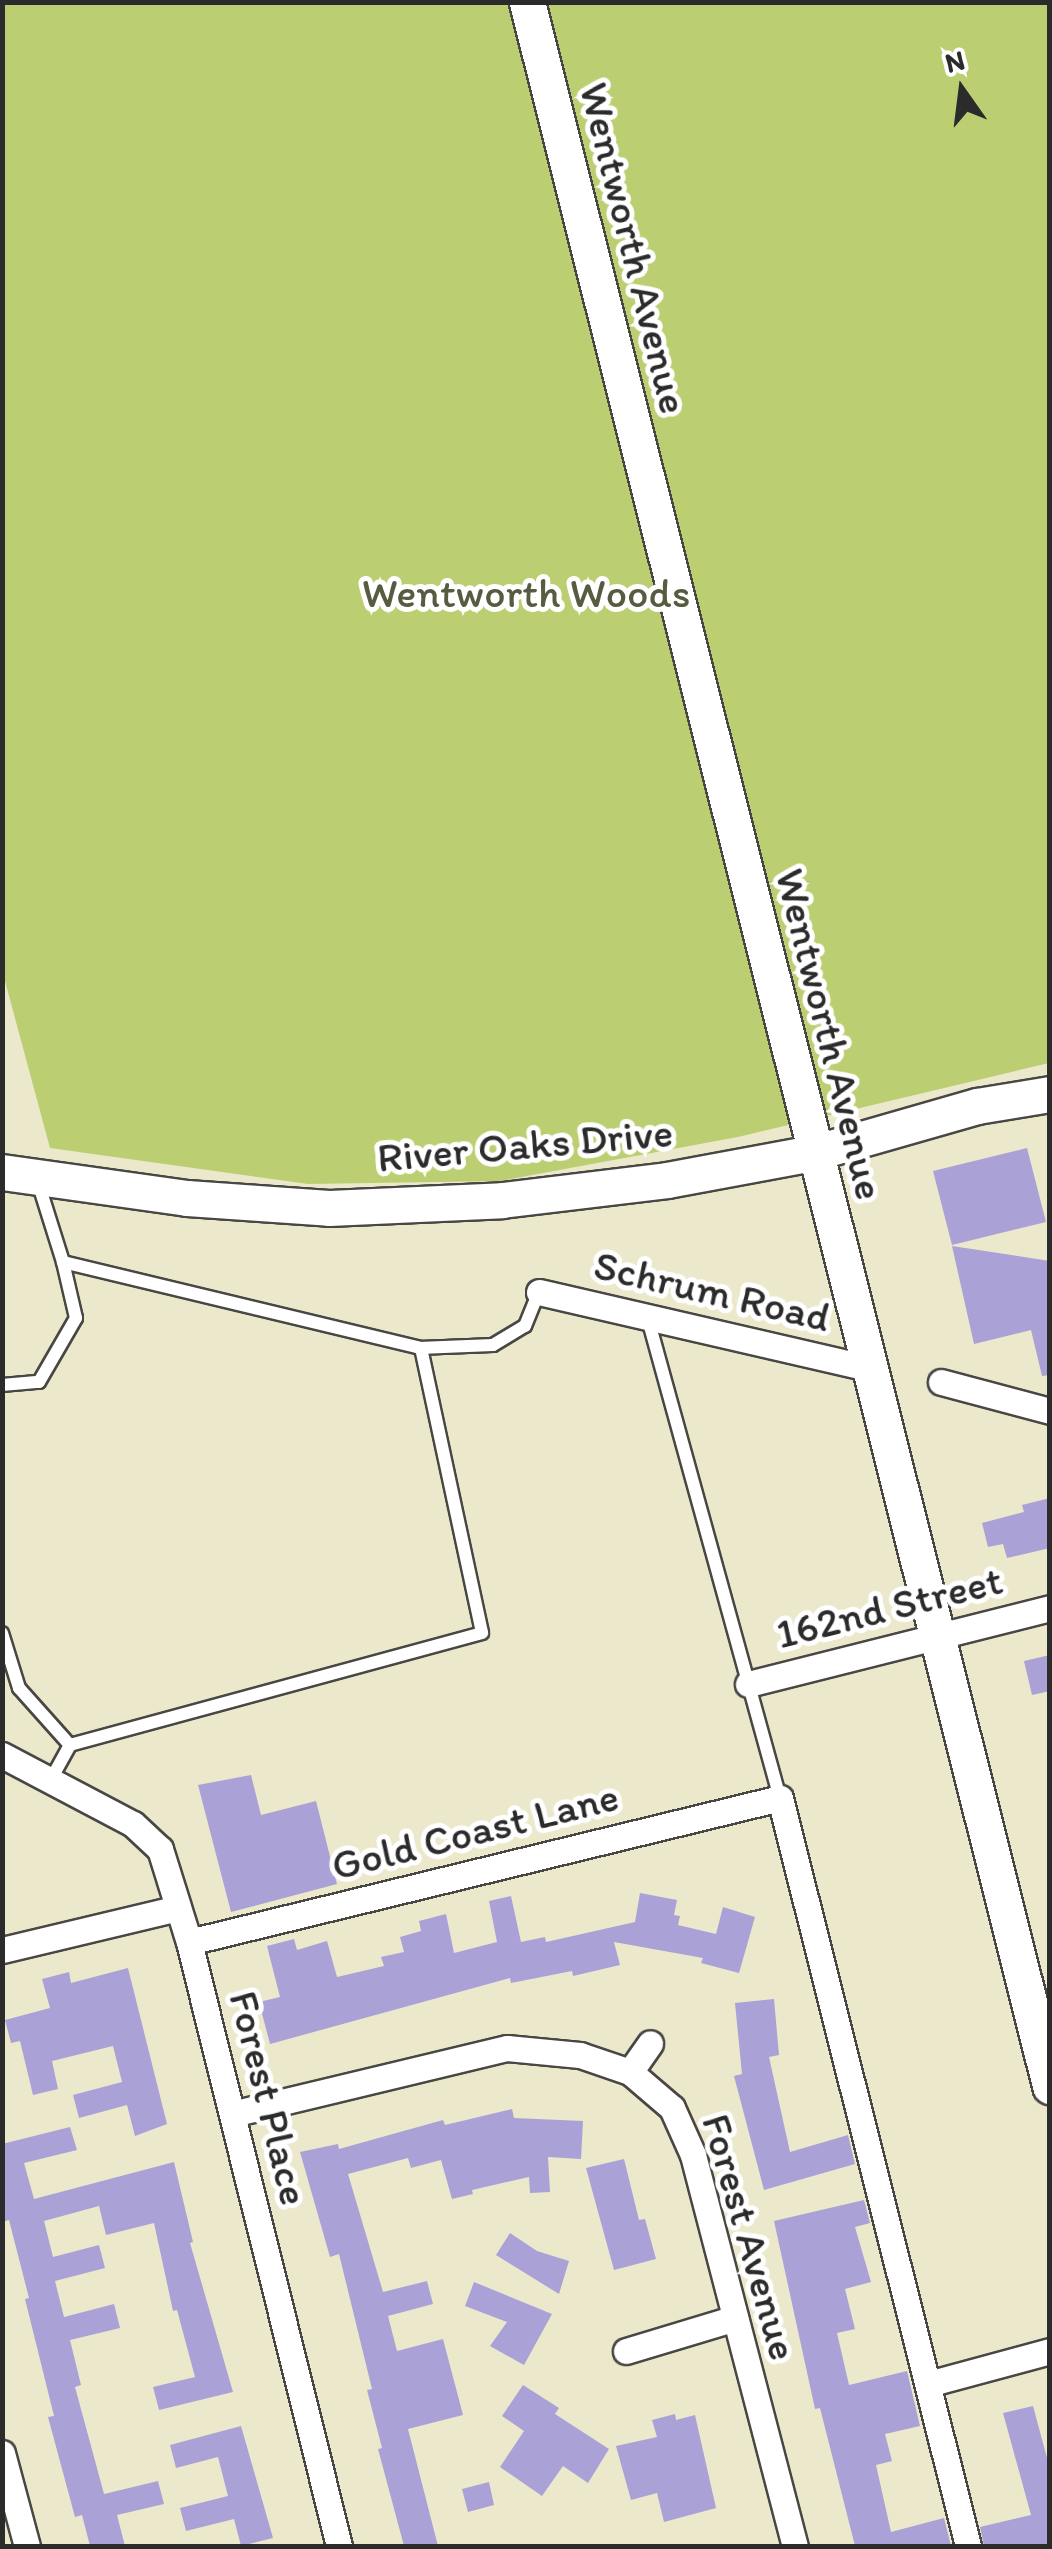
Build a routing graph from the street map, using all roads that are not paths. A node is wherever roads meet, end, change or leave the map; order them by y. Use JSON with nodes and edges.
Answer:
{"nodes":[{"id":1,"x":527,"y":2,"type":"edge"},
{"id":2,"x":1050,"y":1094,"type":"edge"},
{"id":3,"x":813,"y":1154,"type":"junction"},
{"id":4,"x":19,"y":1174,"type":"edge"},
{"id":5,"x":63,"y":1262,"type":"junction"},
{"id":6,"x":540,"y":1292,"type":"joint"},
{"id":7,"x":648,"y":1317,"type":"junction"},
{"id":8,"x":419,"y":1348,"type":"junction"},
{"id":9,"x":868,"y":1368,"type":"junction"},
{"id":10,"x":941,"y":1382,"type":"dead end"},
{"id":11,"x":2,"y":1385,"type":"edge"},
{"id":12,"x":1050,"y":1411,"type":"edge"},
{"id":13,"x":1050,"y":1608,"type":"edge"},
{"id":14,"x":2,"y":1634,"type":"edge"},
{"id":15,"x":936,"y":1636,"type":"junction"},
{"id":16,"x":748,"y":1684,"type":"junction"},
{"id":17,"x":70,"y":1746,"type":"junction"},
{"id":18,"x":2,"y":1755,"type":"edge"},
{"id":19,"x":51,"y":1779,"type":"junction"},
{"id":20,"x":780,"y":1798,"type":"junction"},
{"id":21,"x":178,"y":1908,"type":"junction"},
{"id":22,"x":188,"y":1942,"type":"junction"},
{"id":23,"x":2,"y":1950,"type":"edge"},
{"id":24,"x":650,"y":2043,"type":"dead end"},
{"id":25,"x":630,"y":2072,"type":"junction"},
{"id":26,"x":1050,"y":2086,"type":"edge"},
{"id":27,"x":232,"y":2114,"type":"junction"},
{"id":28,"x":735,"y":2318,"type":"junction"},
{"id":29,"x":626,"y":2351,"type":"dead end"},
{"id":30,"x":1050,"y":2351,"type":"edge"},
{"id":31,"x":928,"y":2384,"type":"junction"},
{"id":32,"x":2,"y":2453,"type":"edge"},
{"id":33,"x":28,"y":2546,"type":"edge"},
{"id":34,"x":340,"y":2546,"type":"edge"},
{"id":35,"x":795,"y":2546,"type":"edge"},
{"id":36,"x":968,"y":2546,"type":"edge"}],
"edges":[{"from":1,"to":3,"type":"street","name":"Wentworth Avenue"},
{"from":2,"to":3,"type":"street","name":"River Oaks Drive"},
{"from":3,"to":4,"type":"street","name":"River Oaks Drive"},
{"from":3,"to":9,"type":"street","name":"Wentworth Avenue"},
{"from":4,"to":5,"type":"lane"},
{"from":5,"to":8,"type":"lane"},
{"from":5,"to":11,"type":"lane"},
{"from":6,"to":7,"type":"street","name":"Schrum Road"},
{"from":6,"to":8,"type":"lane"},
{"from":7,"to":9,"type":"street","name":"Schrum Road"},
{"from":7,"to":16,"type":"lane"},
{"from":8,"to":17,"type":"lane"},
{"from":9,"to":15,"type":"street","name":"Wentworth Avenue"},
{"from":10,"to":12,"type":"street"},
{"from":13,"to":15,"type":"street","name":"162nd Street"},
{"from":14,"to":17,"type":"lane"},
{"from":15,"to":16,"type":"street","name":"162nd Street"},
{"from":15,"to":26,"type":"street","name":"Wentworth Avenue"},
{"from":16,"to":20,"type":"lane"},
{"from":17,"to":19,"type":"lane"},
{"from":18,"to":19,"type":"street","name":"Forest Place"},
{"from":19,"to":21,"type":"street","name":"Forest Place"},
{"from":20,"to":22,"type":"street","name":"Gold Coast Lane"},
{"from":20,"to":31,"type":"street"},
{"from":21,"to":22,"type":"street","name":"Forest Place"},
{"from":21,"to":23,"type":"street"},
{"from":22,"to":27,"type":"street","name":"Forest Place"},
{"from":24,"to":25,"type":"street"},
{"from":25,"to":27,"type":"street","name":"Forest Avenue"},
{"from":25,"to":28,"type":"street","name":"Forest Avenue"},
{"from":27,"to":34,"type":"street","name":"Forest Place"},
{"from":28,"to":29,"type":"street"},
{"from":28,"to":35,"type":"street","name":"Forest Avenue"},
{"from":30,"to":31,"type":"street"},
{"from":31,"to":36,"type":"street"},
{"from":32,"to":33,"type":"street"}]}
